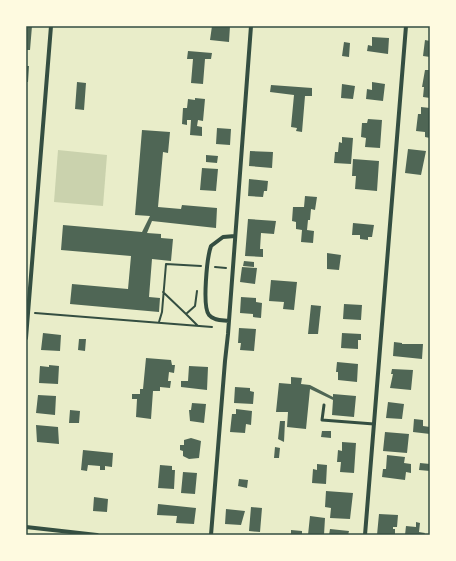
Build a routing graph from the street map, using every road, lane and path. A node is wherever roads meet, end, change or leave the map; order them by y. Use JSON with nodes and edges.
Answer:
{"nodes":[{"id":1,"x":50,"y":26,"type":"edge"},
{"id":2,"x":251,"y":26,"type":"edge"},
{"id":3,"x":406,"y":26,"type":"edge"},
{"id":4,"x":234,"y":236,"type":"junction"},
{"id":5,"x":199,"y":266,"type":"junction"},
{"id":6,"x":208,"y":267,"type":"junction"},
{"id":7,"x":226,"y":268,"type":"dead end"},
{"id":8,"x":198,"y":273,"type":"dead end"},
{"id":9,"x":197,"y":286,"type":"dead end"},
{"id":10,"x":163,"y":292,"type":"junction"},
{"id":11,"x":33,"y":313,"type":"dead end"},
{"id":12,"x":186,"y":314,"type":"junction"},
{"id":13,"x":229,"y":320,"type":"junction"},
{"id":14,"x":159,"y":322,"type":"junction"},
{"id":15,"x":198,"y":326,"type":"junction"},
{"id":16,"x":213,"y":327,"type":"dead end"},
{"id":17,"x":26,"y":338,"type":"edge"},
{"id":18,"x":324,"y":405,"type":"dead end"},
{"id":19,"x":374,"y":424,"type":"junction"},
{"id":20,"x":26,"y":527,"type":"edge"},
{"id":21,"x":75,"y":533,"type":"edge"},
{"id":22,"x":97,"y":535,"type":"edge"},
{"id":23,"x":211,"y":535,"type":"edge"},
{"id":24,"x":365,"y":535,"type":"edge"}],
"edges":[{"from":1,"to":17,"type":"street"},
{"from":2,"to":4,"type":"street"},
{"from":3,"to":19,"type":"street"},
{"from":4,"to":6,"type":"street"},
{"from":4,"to":13,"type":"street"},
{"from":5,"to":6,"type":"path"},
{"from":5,"to":8,"type":"path"},
{"from":5,"to":10,"type":"path"},
{"from":6,"to":7,"type":"path"},
{"from":6,"to":13,"type":"street"},
{"from":9,"to":12,"type":"path"},
{"from":10,"to":12,"type":"path"},
{"from":10,"to":14,"type":"path"},
{"from":11,"to":14,"type":"path"},
{"from":12,"to":15,"type":"path"},
{"from":13,"to":23,"type":"street"},
{"from":14,"to":15,"type":"path"},
{"from":15,"to":16,"type":"path"},
{"from":18,"to":19,"type":"lane"},
{"from":19,"to":24,"type":"street"},
{"from":20,"to":21,"type":"street"},
{"from":21,"to":22,"type":"street"}]}
